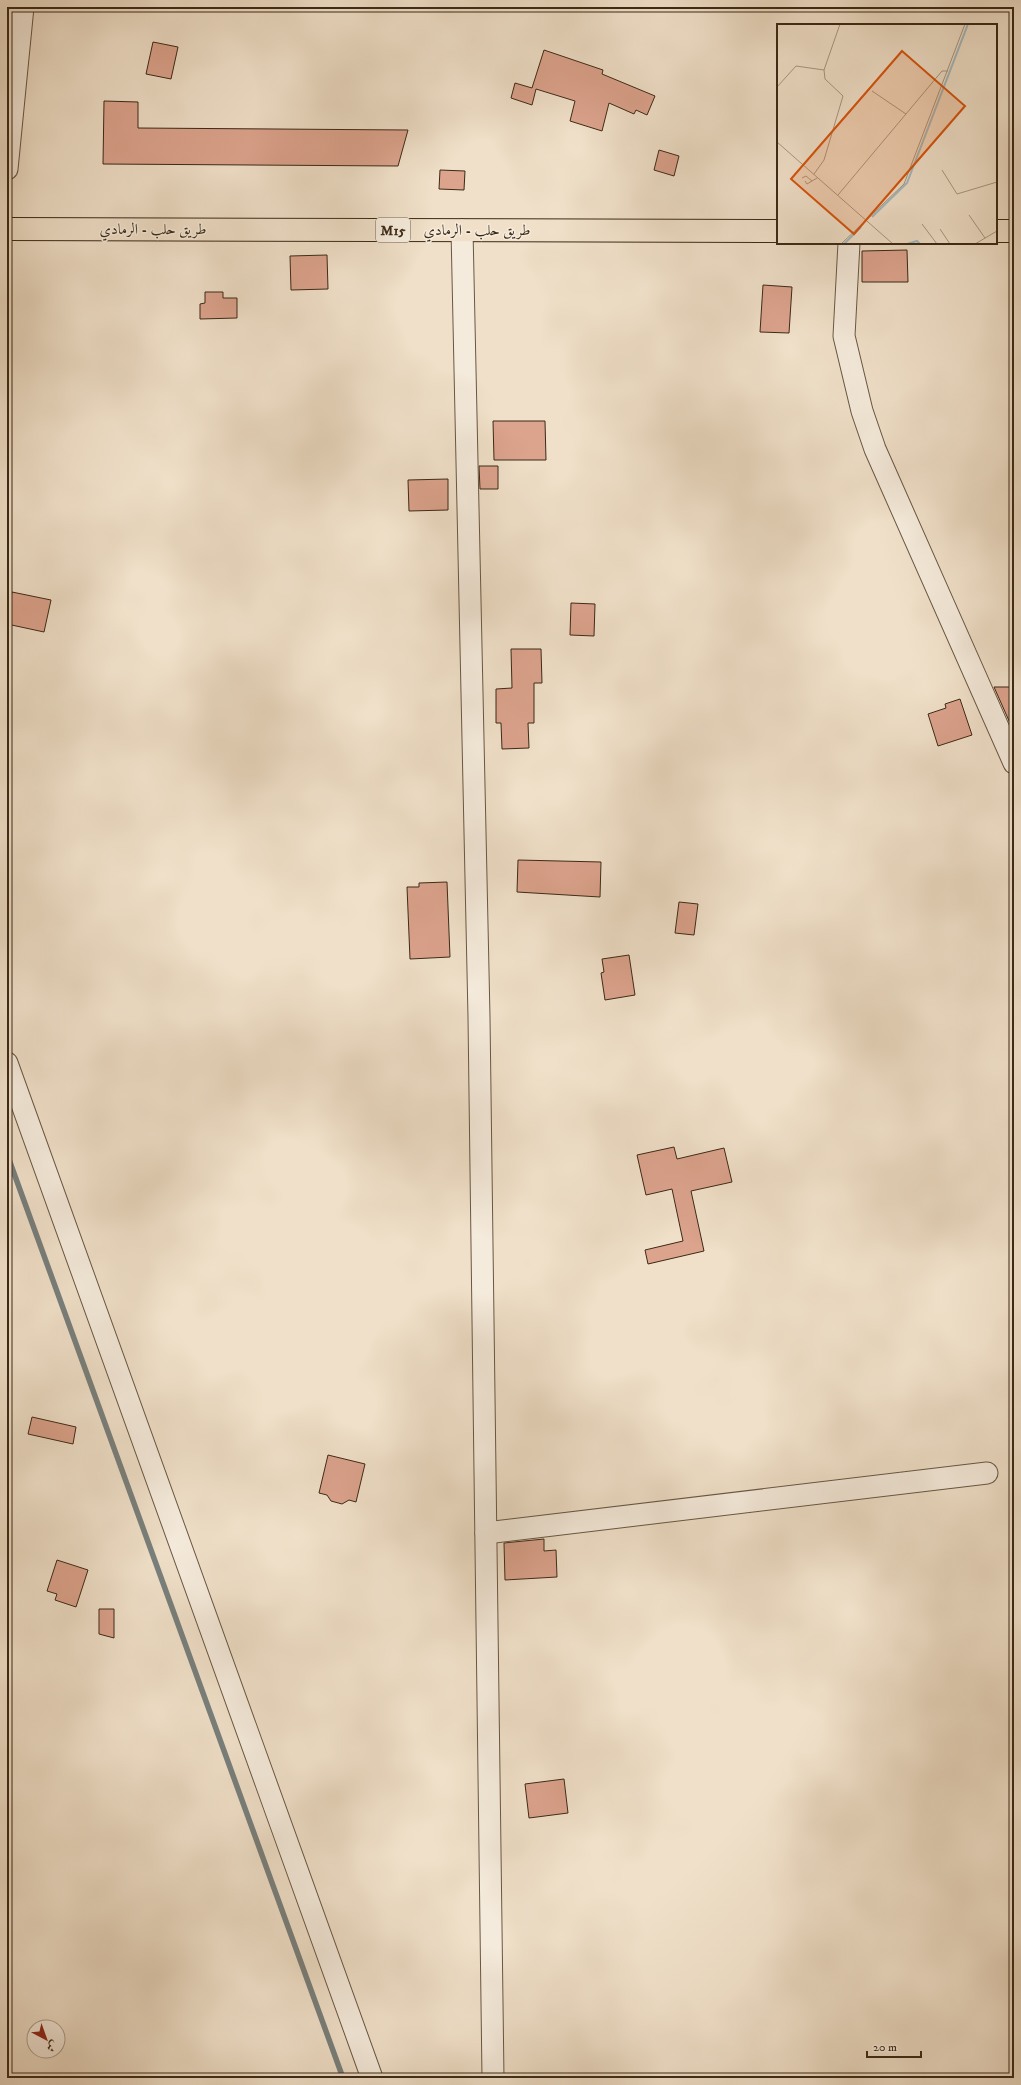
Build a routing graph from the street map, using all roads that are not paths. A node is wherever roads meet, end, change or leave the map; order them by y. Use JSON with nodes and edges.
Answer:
{"nodes":[{"id":1,"x":23,"y":7,"type":"edge"},
{"id":2,"x":7,"y":169,"type":"edge"},
{"id":3,"x":7,"y":229,"type":"edge"},
{"id":4,"x":462,"y":230,"type":"junction"},
{"id":5,"x":777,"y":231,"type":"edge"},
{"id":6,"x":997,"y":231,"type":"edge"},
{"id":7,"x":1014,"y":231,"type":"edge"},
{"id":8,"x":849,"y":244,"type":"edge"},
{"id":9,"x":1014,"y":763,"type":"edge"},
{"id":10,"x":7,"y":1063,"type":"edge"},
{"id":11,"x":987,"y":1473,"type":"dead end"},
{"id":12,"x":486,"y":1533,"type":"junction"},
{"id":13,"x":372,"y":2078,"type":"edge"},
{"id":14,"x":493,"y":2078,"type":"edge"}],
"edges":[{"from":1,"to":2,"type":"street"},
{"from":3,"to":4,"type":"highway","name":"طريق حلب - الرمادي","number":"M15"},
{"from":4,"to":5,"type":"highway","name":"طريق حلب - الرمادي","number":"M15"},
{"from":4,"to":12,"type":"street"},
{"from":6,"to":7,"type":"highway"},
{"from":8,"to":9,"type":"street"},
{"from":10,"to":13,"type":"street"},
{"from":11,"to":12,"type":"street"},
{"from":12,"to":14,"type":"street"}]}
